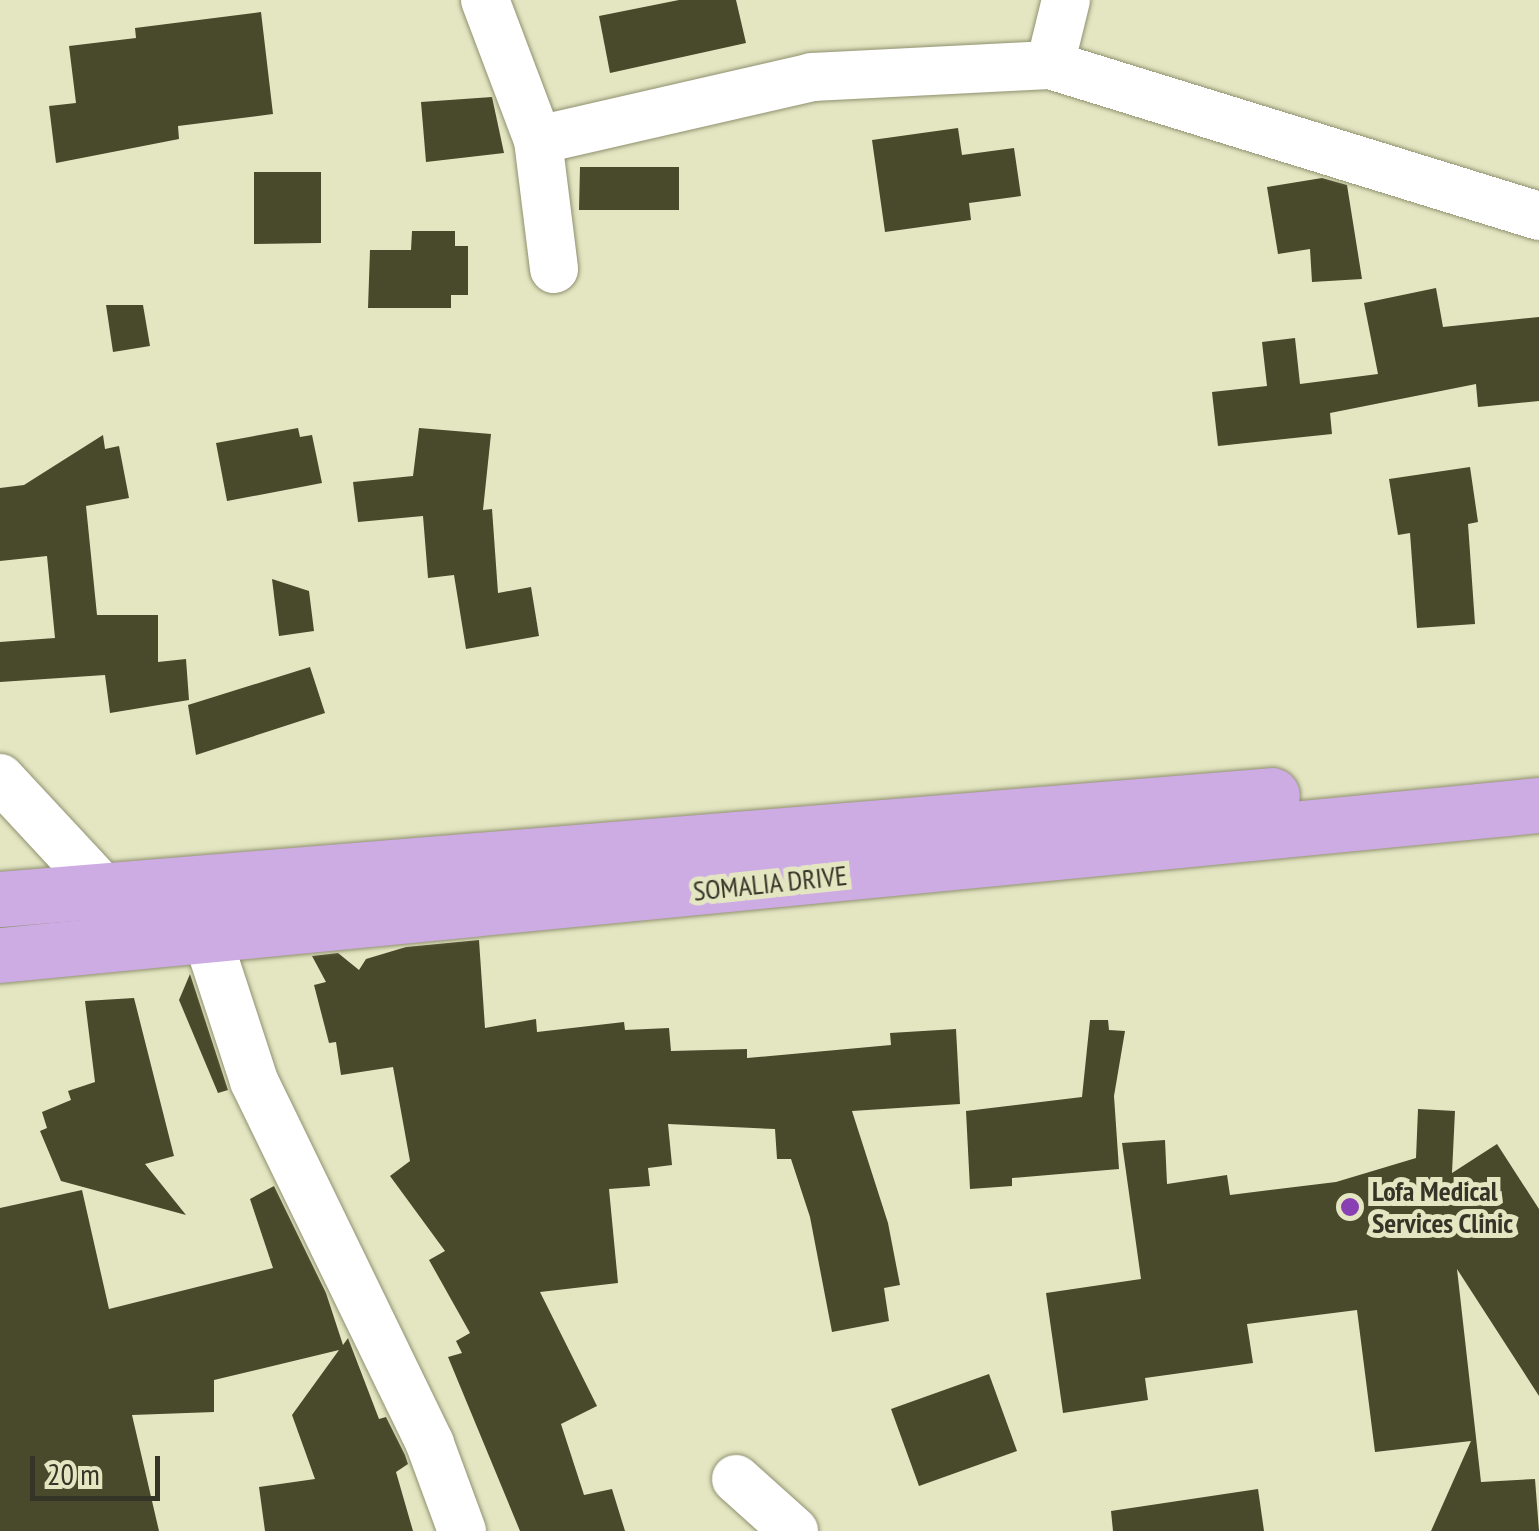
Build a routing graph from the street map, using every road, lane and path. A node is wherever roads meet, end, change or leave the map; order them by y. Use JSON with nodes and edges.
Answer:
{"nodes":[{"id":1,"x":485,"y":0,"type":"edge"},
{"id":2,"x":1066,"y":0,"type":"edge"},
{"id":3,"x":1050,"y":65,"type":"junction"},
{"id":4,"x":538,"y":140,"type":"junction"},
{"id":5,"x":1539,"y":216,"type":"edge"},
{"id":6,"x":554,"y":269,"type":"dead end"},
{"id":7,"x":1539,"y":772,"type":"edge"},
{"id":8,"x":0,"y":778,"type":"edge"},
{"id":9,"x":1539,"y":805,"type":"edge"},
{"id":10,"x":106,"y":892,"type":"junction"},
{"id":11,"x":0,"y":899,"type":"edge"},
{"id":12,"x":208,"y":940,"type":"junction"},
{"id":13,"x":0,"y":956,"type":"edge"},
{"id":14,"x":736,"y":1479,"type":"dead end"},
{"id":15,"x":462,"y":1531,"type":"edge"},
{"id":16,"x":794,"y":1531,"type":"edge"}],
"edges":[{"from":1,"to":4,"type":"street"},
{"from":2,"to":3,"type":"street"},
{"from":3,"to":4,"type":"street"},
{"from":3,"to":5,"type":"street"},
{"from":4,"to":6,"type":"street"},
{"from":7,"to":10,"type":"main road","name":"SOMALIA DRIVE"},
{"from":8,"to":10,"type":"street"},
{"from":9,"to":12,"type":"main road","name":"SOMALIA DRIVE"},
{"from":10,"to":11,"type":"main road","name":"SOMALIA DRIVE"},
{"from":12,"to":13,"type":"main road","name":"SOMALIA DRIVE"},
{"from":12,"to":15,"type":"street"},
{"from":14,"to":16,"type":"street"}]}
